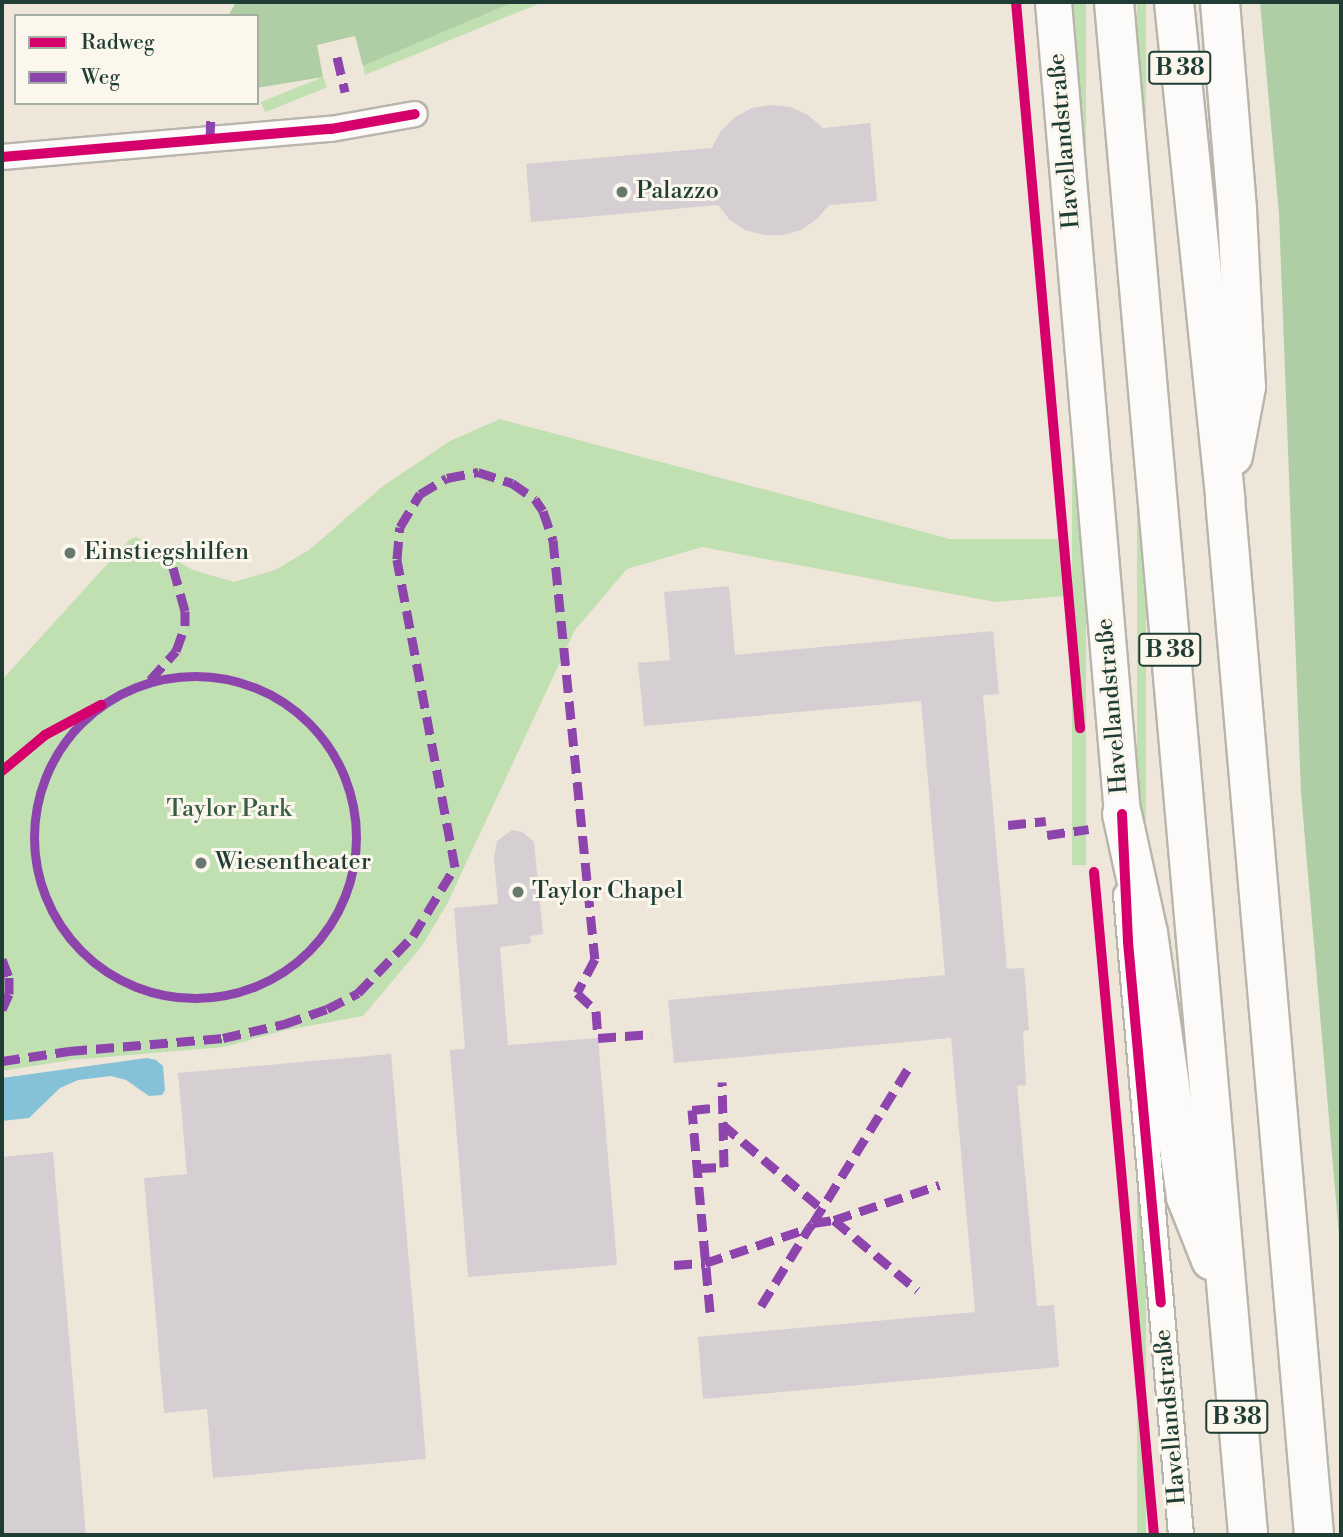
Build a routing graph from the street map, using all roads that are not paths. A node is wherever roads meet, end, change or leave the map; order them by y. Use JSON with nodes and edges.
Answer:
{"nodes":[{"id":1,"x":1053,"y":2,"type":"edge"},
{"id":2,"x":1114,"y":2,"type":"edge"},
{"id":3,"x":1174,"y":2,"type":"edge"},
{"id":4,"x":1220,"y":2,"type":"edge"},
{"id":5,"x":415,"y":114,"type":"dead end"},
{"id":6,"x":2,"y":157,"type":"edge"},
{"id":7,"x":1225,"y":499,"type":"junction"},
{"id":8,"x":1122,"y":814,"type":"junction"},
{"id":9,"x":1227,"y":1299,"type":"junction"},
{"id":10,"x":1181,"y":1535,"type":"edge"},
{"id":11,"x":1248,"y":1535,"type":"edge"},
{"id":12,"x":1314,"y":1535,"type":"edge"}],
"edges":[{"from":1,"to":8,"type":"main road","name":"Havellandstraße"},
{"from":2,"to":9,"type":"highway","number":"B 38"},
{"from":3,"to":7,"type":"highway","number":"B 38"},
{"from":4,"to":7,"type":"highway"},
{"from":5,"to":6,"type":"street"},
{"from":7,"to":12,"type":"highway","number":"B 38"},
{"from":8,"to":9,"type":"highway"},
{"from":8,"to":10,"type":"street","name":"Havellandstraße"},
{"from":9,"to":11,"type":"highway","number":"B 38"}]}
